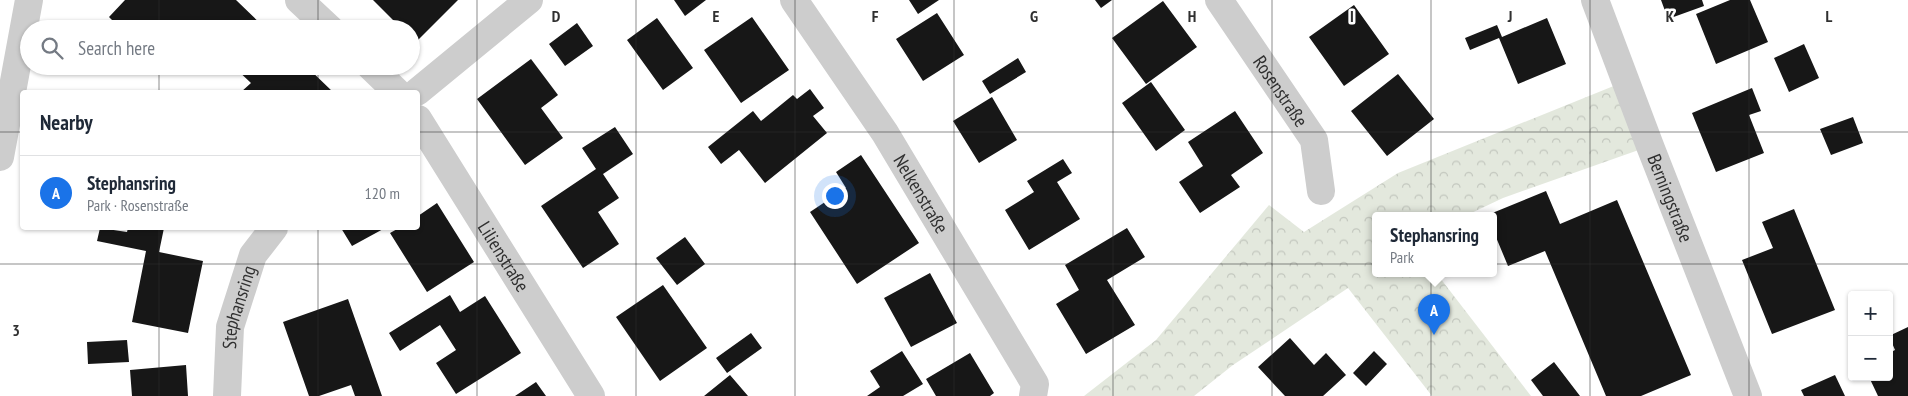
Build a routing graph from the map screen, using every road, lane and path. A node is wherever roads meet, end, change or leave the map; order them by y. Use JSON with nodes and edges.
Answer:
{"nodes":[{"id":1,"x":29,"y":0,"type":"edge"},
{"id":2,"x":299,"y":0,"type":"edge"},
{"id":3,"x":529,"y":0,"type":"edge"},
{"id":4,"x":794,"y":0,"type":"edge"},
{"id":5,"x":1219,"y":0,"type":"edge"},
{"id":6,"x":1595,"y":0,"type":"edge"},
{"id":7,"x":25,"y":20,"type":"edge"},
{"id":8,"x":320,"y":20,"type":"edge"},
{"id":9,"x":20,"y":49,"type":"edge"},
{"id":10,"x":380,"y":75,"type":"edge"},
{"id":11,"x":396,"y":90,"type":"edge"},
{"id":12,"x":419,"y":90,"type":"edge"},
{"id":13,"x":420,"y":122,"type":"edge"},
{"id":14,"x":0,"y":157,"type":"edge"},
{"id":15,"x":1321,"y":192,"type":"dead end"},
{"id":16,"x":272,"y":230,"type":"edge"},
{"id":17,"x":227,"y":396,"type":"edge"},
{"id":18,"x":591,"y":396,"type":"edge"},
{"id":19,"x":1033,"y":396,"type":"edge"},
{"id":20,"x":1748,"y":396,"type":"edge"}],
"edges":[{"from":1,"to":7,"type":"street"},
{"from":2,"to":8,"type":"street"},
{"from":3,"to":12,"type":"street"},
{"from":4,"to":19,"type":"street","name":"Nelkenstraße"},
{"from":5,"to":15,"type":"street","name":"Rosenstraße"},
{"from":6,"to":20,"type":"street","name":"Berningstraße"},
{"from":9,"to":14,"type":"street"},
{"from":10,"to":11,"type":"street"},
{"from":13,"to":18,"type":"street","name":"Lilienstraße"},
{"from":16,"to":17,"type":"street","name":"Stephansring"}]}
